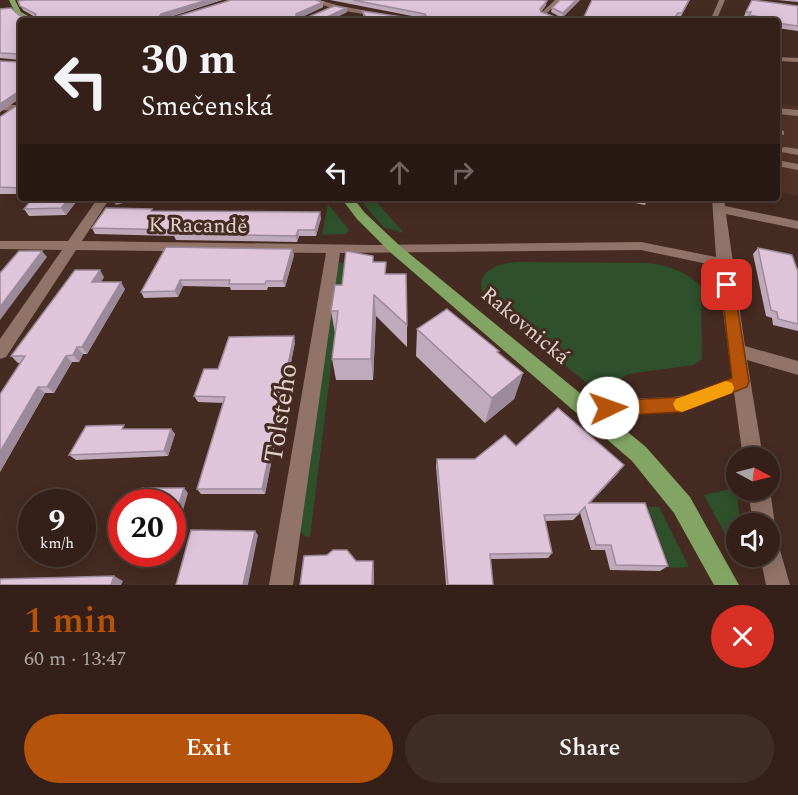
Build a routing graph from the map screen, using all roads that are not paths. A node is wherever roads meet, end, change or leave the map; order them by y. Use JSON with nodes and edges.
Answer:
{"nodes":[{"id":1,"x":12,"y":0,"type":"edge"},
{"id":2,"x":310,"y":0,"type":"edge"},
{"id":3,"x":722,"y":0,"type":"edge"},
{"id":4,"x":545,"y":1,"type":"edge"},
{"id":5,"x":556,"y":1,"type":"edge"},
{"id":6,"x":334,"y":6,"type":"junction"},
{"id":7,"x":320,"y":12,"type":"edge"},
{"id":8,"x":28,"y":18,"type":"edge"},
{"id":9,"x":404,"y":18,"type":"edge"},
{"id":10,"x":553,"y":18,"type":"edge"},
{"id":11,"x":714,"y":18,"type":"edge"},
{"id":12,"x":780,"y":59,"type":"edge"},
{"id":13,"x":798,"y":60,"type":"edge"},
{"id":14,"x":18,"y":105,"type":"edge"},
{"id":15,"x":0,"y":107,"type":"edge"},
{"id":16,"x":780,"y":111,"type":"edge"},
{"id":17,"x":798,"y":113,"type":"edge"},
{"id":18,"x":0,"y":120,"type":"edge"},
{"id":19,"x":785,"y":150,"type":"dead end"},
{"id":20,"x":798,"y":152,"type":"edge"},
{"id":21,"x":780,"y":164,"type":"edge"},
{"id":22,"x":798,"y":167,"type":"edge"},
{"id":23,"x":102,"y":201,"type":"edge"},
{"id":24,"x":349,"y":201,"type":"edge"},
{"id":25,"x":718,"y":204,"type":"edge"},
{"id":26,"x":798,"y":225,"type":"edge"},
{"id":27,"x":0,"y":245,"type":"edge"},
{"id":28,"x":71,"y":246,"type":"junction"},
{"id":29,"x":334,"y":249,"type":"junction"},
{"id":30,"x":395,"y":249,"type":"junction"},
{"id":31,"x":724,"y":263,"type":"junction"},
{"id":32,"x":738,"y":351,"type":"junction"},
{"id":33,"x":0,"y":352,"type":"edge"},
{"id":34,"x":798,"y":368,"type":"edge"},
{"id":35,"x":741,"y":382,"type":"junction"},
{"id":36,"x":590,"y":412,"type":"junction"},
{"id":37,"x":751,"y":447,"type":"edge"},
{"id":38,"x":774,"y":567,"type":"edge"},
{"id":39,"x":281,"y":585,"type":"edge"},
{"id":40,"x":727,"y":585,"type":"edge"},
{"id":41,"x":778,"y":585,"type":"edge"}],
"edges":[{"from":1,"to":8,"type":"main road"},
{"from":2,"to":6,"type":"street"},
{"from":3,"to":11,"type":"street"},
{"from":4,"to":5,"type":"street"},
{"from":5,"to":10,"type":"street"},
{"from":6,"to":7,"type":"street"},
{"from":6,"to":9,"type":"street"},
{"from":12,"to":13,"type":"street"},
{"from":14,"to":15,"type":"street"},
{"from":14,"to":18,"type":"street"},
{"from":16,"to":17,"type":"street"},
{"from":19,"to":20,"type":"street"},
{"from":21,"to":22,"type":"street"},
{"from":23,"to":28,"type":"street"},
{"from":24,"to":30,"type":"main road","name":"Rakovnická"},
{"from":25,"to":26,"type":"street"},
{"from":25,"to":31,"type":"street"},
{"from":27,"to":28,"type":"street","name":"K Racandě"},
{"from":28,"to":29,"type":"street","name":"K Racandě"},
{"from":28,"to":33,"type":"street"},
{"from":29,"to":30,"type":"street","name":"K Racandě"},
{"from":29,"to":39,"type":"street","name":"Tolstého"},
{"from":30,"to":31,"type":"street","name":"K Racandě"},
{"from":30,"to":36,"type":"main road","name":"Rakovnická"},
{"from":31,"to":32,"type":"street"},
{"from":32,"to":34,"type":"street"},
{"from":32,"to":35,"type":"street"},
{"from":35,"to":36,"type":"street"},
{"from":35,"to":37,"type":"street"},
{"from":36,"to":40,"type":"main road","name":"Rakovnická"},
{"from":38,"to":41,"type":"street"}]}
